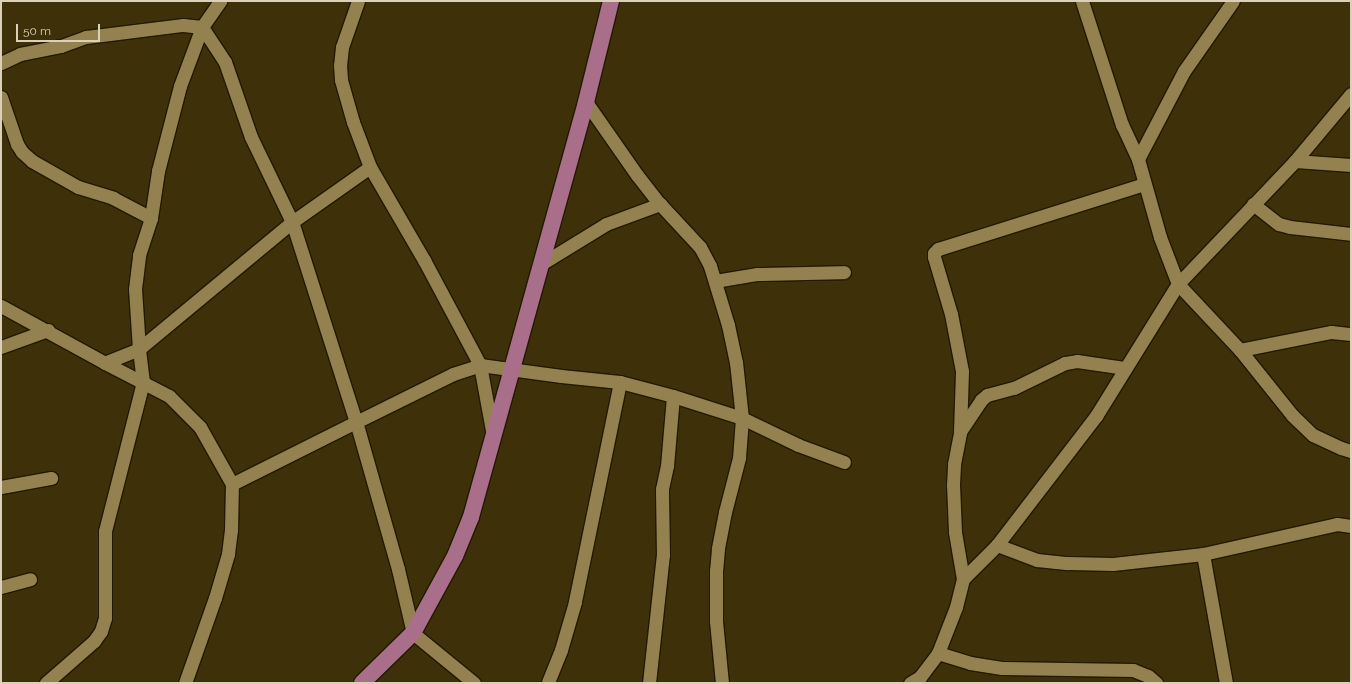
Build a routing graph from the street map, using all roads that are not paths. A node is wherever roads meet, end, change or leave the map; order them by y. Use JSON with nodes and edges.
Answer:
{"nodes":[{"id":1,"x":220,"y":1,"type":"edge"},
{"id":2,"x":363,"y":1,"type":"edge"},
{"id":3,"x":611,"y":1,"type":"edge"},
{"id":4,"x":1082,"y":1,"type":"edge"},
{"id":5,"x":1233,"y":1,"type":"edge"},
{"id":6,"x":357,"y":7,"type":"edge"},
{"id":7,"x":202,"y":27,"type":"junction"},
{"id":8,"x":1,"y":63,"type":"edge"},
{"id":9,"x":1351,"y":94,"type":"edge"},
{"id":10,"x":1,"y":97,"type":"edge"},
{"id":11,"x":586,"y":102,"type":"junction"},
{"id":12,"x":1138,"y":159,"type":"junction"},
{"id":13,"x":1295,"y":161,"type":"junction"},
{"id":14,"x":1351,"y":165,"type":"edge"},
{"id":15,"x":370,"y":167,"type":"junction"},
{"id":16,"x":1144,"y":184,"type":"junction"},
{"id":17,"x":660,"y":204,"type":"junction"},
{"id":18,"x":1253,"y":204,"type":"junction"},
{"id":19,"x":151,"y":218,"type":"junction"},
{"id":20,"x":292,"y":222,"type":"junction"},
{"id":21,"x":1351,"y":234,"type":"edge"},
{"id":22,"x":541,"y":264,"type":"junction"},
{"id":23,"x":844,"y":272,"type":"dead end"},
{"id":24,"x":715,"y":281,"type":"junction"},
{"id":25,"x":1178,"y":284,"type":"junction"},
{"id":26,"x":1,"y":306,"type":"edge"},
{"id":27,"x":48,"y":330,"type":"junction"},
{"id":28,"x":1351,"y":334,"type":"edge"},
{"id":29,"x":1,"y":348,"type":"edge"},
{"id":30,"x":139,"y":349,"type":"junction"},
{"id":31,"x":1240,"y":350,"type":"junction"},
{"id":32,"x":105,"y":363,"type":"junction"},
{"id":33,"x":480,"y":365,"type":"junction"},
{"id":34,"x":1125,"y":368,"type":"junction"},
{"id":35,"x":512,"y":369,"type":"junction"},
{"id":36,"x":143,"y":382,"type":"junction"},
{"id":37,"x":620,"y":382,"type":"junction"},
{"id":38,"x":673,"y":396,"type":"junction"},
{"id":39,"x":742,"y":418,"type":"junction"},
{"id":40,"x":356,"y":422,"type":"junction"},
{"id":41,"x":960,"y":432,"type":"junction"},
{"id":42,"x":494,"y":436,"type":"junction"},
{"id":43,"x":1351,"y":451,"type":"edge"},
{"id":44,"x":844,"y":462,"type":"dead end"},
{"id":45,"x":51,"y":478,"type":"dead end"},
{"id":46,"x":232,"y":484,"type":"junction"},
{"id":47,"x":1,"y":487,"type":"edge"},
{"id":48,"x":1351,"y":526,"type":"edge"},
{"id":49,"x":997,"y":545,"type":"junction"},
{"id":50,"x":1203,"y":554,"type":"junction"},
{"id":51,"x":30,"y":579,"type":"dead end"},
{"id":52,"x":963,"y":579,"type":"junction"},
{"id":53,"x":1,"y":587,"type":"edge"},
{"id":54,"x":413,"y":633,"type":"junction"},
{"id":55,"x":938,"y":653,"type":"junction"},
{"id":56,"x":917,"y":681,"type":"edge"},
{"id":57,"x":46,"y":683,"type":"edge"},
{"id":58,"x":185,"y":683,"type":"edge"},
{"id":59,"x":362,"y":683,"type":"edge"},
{"id":60,"x":474,"y":683,"type":"edge"},
{"id":61,"x":548,"y":683,"type":"edge"},
{"id":62,"x":649,"y":683,"type":"edge"},
{"id":63,"x":722,"y":683,"type":"edge"},
{"id":64,"x":1156,"y":683,"type":"edge"},
{"id":65,"x":1226,"y":683,"type":"edge"}],
"edges":[{"from":1,"to":7,"type":"street"},
{"from":2,"to":6,"type":"street"},
{"from":3,"to":11,"type":"main road"},
{"from":4,"to":12,"type":"street"},
{"from":5,"to":12,"type":"street"},
{"from":6,"to":15,"type":"street"},
{"from":7,"to":8,"type":"street"},
{"from":7,"to":19,"type":"street"},
{"from":7,"to":20,"type":"street"},
{"from":9,"to":13,"type":"street"},
{"from":10,"to":19,"type":"street"},
{"from":11,"to":17,"type":"street"},
{"from":11,"to":22,"type":"main road"},
{"from":12,"to":16,"type":"street"},
{"from":13,"to":14,"type":"street"},
{"from":13,"to":18,"type":"street"},
{"from":15,"to":20,"type":"street"},
{"from":15,"to":33,"type":"street"},
{"from":16,"to":25,"type":"street"},
{"from":16,"to":41,"type":"street"},
{"from":17,"to":22,"type":"street"},
{"from":17,"to":24,"type":"street"},
{"from":18,"to":21,"type":"street"},
{"from":18,"to":25,"type":"street"},
{"from":19,"to":30,"type":"street"},
{"from":20,"to":30,"type":"street"},
{"from":20,"to":40,"type":"street"},
{"from":22,"to":35,"type":"main road"},
{"from":23,"to":24,"type":"street"},
{"from":24,"to":39,"type":"street"},
{"from":25,"to":31,"type":"street"},
{"from":25,"to":34,"type":"street"},
{"from":26,"to":27,"type":"street"},
{"from":27,"to":29,"type":"street"},
{"from":27,"to":32,"type":"street"},
{"from":28,"to":31,"type":"street"},
{"from":30,"to":32,"type":"street"},
{"from":30,"to":36,"type":"street"},
{"from":31,"to":43,"type":"street"},
{"from":32,"to":36,"type":"street"},
{"from":33,"to":35,"type":"street"},
{"from":33,"to":40,"type":"street"},
{"from":33,"to":42,"type":"street"},
{"from":34,"to":41,"type":"street"},
{"from":34,"to":49,"type":"street"},
{"from":35,"to":37,"type":"street"},
{"from":35,"to":42,"type":"main road"},
{"from":36,"to":46,"type":"street"},
{"from":36,"to":57,"type":"street"},
{"from":37,"to":38,"type":"street"},
{"from":37,"to":61,"type":"street"},
{"from":38,"to":39,"type":"street"},
{"from":38,"to":62,"type":"street"},
{"from":39,"to":44,"type":"street"},
{"from":39,"to":63,"type":"street"},
{"from":40,"to":46,"type":"street"},
{"from":40,"to":54,"type":"street"},
{"from":41,"to":52,"type":"street"},
{"from":42,"to":54,"type":"main road"},
{"from":45,"to":47,"type":"street"},
{"from":46,"to":58,"type":"street"},
{"from":48,"to":50,"type":"street"},
{"from":49,"to":50,"type":"street"},
{"from":49,"to":52,"type":"street"},
{"from":50,"to":65,"type":"street"},
{"from":51,"to":53,"type":"street"},
{"from":52,"to":55,"type":"street"},
{"from":54,"to":59,"type":"main road"},
{"from":54,"to":60,"type":"street"},
{"from":55,"to":56,"type":"street"},
{"from":55,"to":64,"type":"street"}]}
